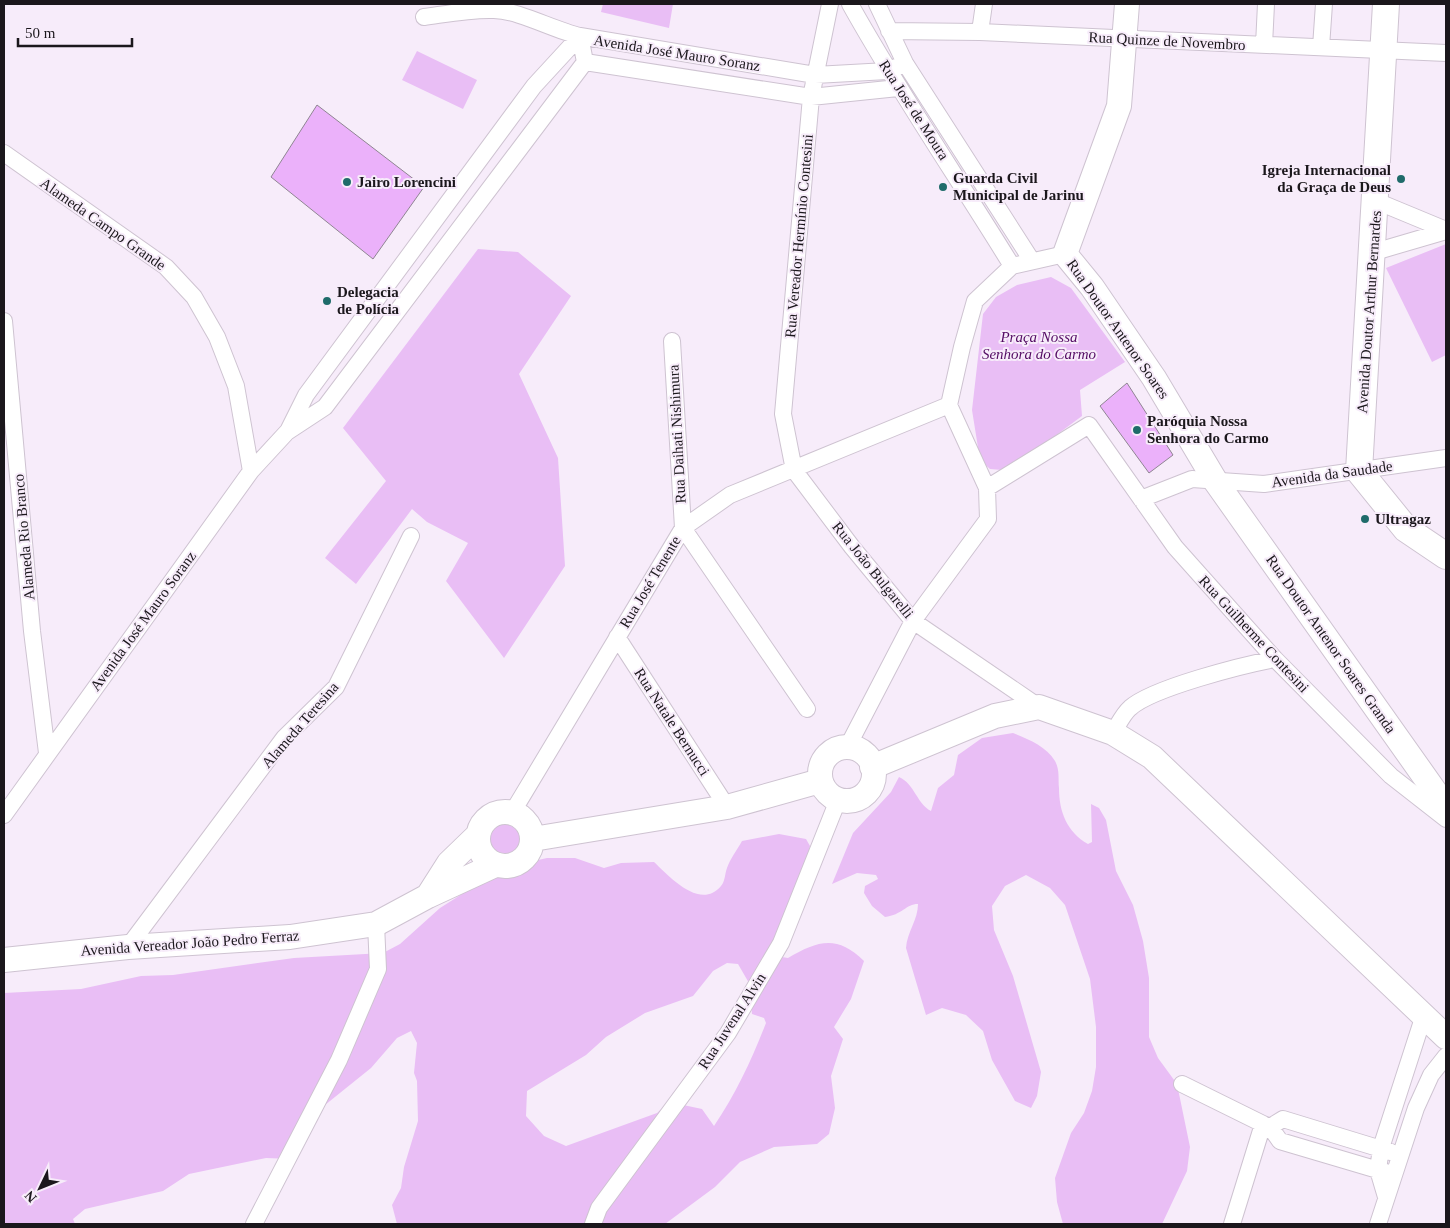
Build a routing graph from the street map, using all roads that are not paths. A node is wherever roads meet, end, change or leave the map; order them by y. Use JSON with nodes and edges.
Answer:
{"nodes":[{"id":1,"x":830,"y":4,"type":"edge"},
{"id":2,"x":850,"y":4,"type":"edge"},
{"id":3,"x":877,"y":4,"type":"edge"},
{"id":4,"x":984,"y":4,"type":"edge"},
{"id":5,"x":1127,"y":4,"type":"edge"},
{"id":6,"x":1266,"y":4,"type":"edge"},
{"id":7,"x":1324,"y":4,"type":"edge"},
{"id":8,"x":1386,"y":4,"type":"edge"},
{"id":9,"x":495,"y":7,"type":"edge"},
{"id":10,"x":424,"y":17,"type":"dead end"},
{"id":11,"x":889,"y":31,"type":"junction"},
{"id":12,"x":980,"y":32,"type":"junction"},
{"id":13,"x":580,"y":36,"type":"junction"},
{"id":14,"x":1125,"y":40,"type":"junction"},
{"id":15,"x":1264,"y":45,"type":"junction"},
{"id":16,"x":1321,"y":47,"type":"junction"},
{"id":17,"x":1384,"y":50,"type":"junction"},
{"id":18,"x":1446,"y":53,"type":"edge"},
{"id":19,"x":585,"y":62,"type":"junction"},
{"id":20,"x":905,"y":63,"type":"junction"},
{"id":21,"x":887,"y":71,"type":"junction"},
{"id":22,"x":815,"y":76,"type":"junction"},
{"id":23,"x":898,"y":88,"type":"junction"},
{"id":24,"x":811,"y":97,"type":"junction"},
{"id":25,"x":4,"y":153,"type":"edge"},
{"id":26,"x":966,"y":156,"type":"junction"},
{"id":27,"x":950,"y":164,"type":"junction"},
{"id":28,"x":1376,"y":201,"type":"junction"},
{"id":29,"x":1446,"y":230,"type":"edge"},
{"id":30,"x":1371,"y":253,"type":"junction"},
{"id":31,"x":1065,"y":254,"type":"junction"},
{"id":32,"x":1032,"y":261,"type":"junction"},
{"id":33,"x":1012,"y":266,"type":"junction"},
{"id":34,"x":4,"y":321,"type":"edge"},
{"id":35,"x":672,"y":341,"type":"dead end"},
{"id":36,"x":949,"y":405,"type":"junction"},
{"id":37,"x":287,"y":432,"type":"junction"},
{"id":38,"x":1446,"y":458,"type":"edge"},
{"id":39,"x":794,"y":470,"type":"junction"},
{"id":40,"x":251,"y":471,"type":"junction"},
{"id":41,"x":1359,"y":471,"type":"junction"},
{"id":42,"x":1216,"y":482,"type":"junction"},
{"id":43,"x":987,"y":488,"type":"junction"},
{"id":44,"x":1141,"y":499,"type":"junction"},
{"id":45,"x":683,"y":528,"type":"junction"},
{"id":46,"x":410,"y":536,"type":"dead end"},
{"id":47,"x":1446,"y":556,"type":"edge"},
{"id":48,"x":913,"y":621,"type":"junction"},
{"id":49,"x":617,"y":637,"type":"junction"},
{"id":50,"x":1275,"y":659,"type":"junction"},
{"id":51,"x":1039,"y":707,"type":"junction"},
{"id":52,"x":808,"y":709,"type":"dead end"},
{"id":53,"x":1113,"y":733,"type":"junction"},
{"id":54,"x":848,"y":746,"type":"junction"},
{"id":55,"x":46,"y":753,"type":"junction"},
{"id":56,"x":872,"y":767,"type":"junction"},
{"id":57,"x":820,"y":781,"type":"junction"},
{"id":58,"x":838,"y":800,"type":"junction"},
{"id":59,"x":1446,"y":806,"type":"edge"},
{"id":60,"x":727,"y":807,"type":"junction"},
{"id":61,"x":512,"y":813,"type":"junction"},
{"id":62,"x":4,"y":815,"type":"edge"},
{"id":63,"x":1446,"y":818,"type":"edge"},
{"id":64,"x":478,"y":835,"type":"junction"},
{"id":65,"x":533,"y":839,"type":"junction"},
{"id":66,"x":495,"y":864,"type":"junction"},
{"id":67,"x":428,"y":896,"type":"junction"},
{"id":68,"x":376,"y":924,"type":"junction"},
{"id":69,"x":128,"y":947,"type":"junction"},
{"id":70,"x":4,"y":960,"type":"edge"},
{"id":71,"x":1424,"y":1015,"type":"junction"},
{"id":72,"x":1446,"y":1037,"type":"edge"},
{"id":73,"x":1446,"y":1056,"type":"edge"},
{"id":74,"x":1182,"y":1084,"type":"dead end"},
{"id":75,"x":1267,"y":1126,"type":"junction"},
{"id":76,"x":1382,"y":1148,"type":"junction"},
{"id":77,"x":1401,"y":1156,"type":"junction"},
{"id":78,"x":1378,"y":1170,"type":"junction"},
{"id":79,"x":1395,"y":1174,"type":"junction"},
{"id":80,"x":1386,"y":1197,"type":"junction"},
{"id":81,"x":254,"y":1224,"type":"edge"},
{"id":82,"x":593,"y":1224,"type":"edge"},
{"id":83,"x":1232,"y":1224,"type":"edge"},
{"id":84,"x":1378,"y":1224,"type":"edge"}],
"edges":[{"from":1,"to":22,"type":"street","name":"Rua Vereador Hermínio Contesini"},
{"from":2,"to":21,"type":"street","name":"Rua José de Moura"},
{"from":3,"to":11,"type":"street","name":"Rua José de Moura"},
{"from":4,"to":12,"type":"street"},
{"from":5,"to":14,"type":"main road"},
{"from":6,"to":15,"type":"street"},
{"from":7,"to":16,"type":"street"},
{"from":8,"to":17,"type":"main road","name":"Avenida Doutor Arthur Bernardes"},
{"from":9,"to":10,"type":"street"},
{"from":9,"to":13,"type":"street"},
{"from":11,"to":12,"type":"street","name":"Rua Quinze de Novembro"},
{"from":11,"to":20,"type":"street","name":"Rua José de Moura"},
{"from":12,"to":14,"type":"street","name":"Rua Quinze de Novembro"},
{"from":13,"to":19,"type":"street"},
{"from":13,"to":22,"type":"street","name":"Avenida José Mauro Soranz"},
{"from":13,"to":37,"type":"street","name":"Avenida José Mauro Soranz"},
{"from":14,"to":15,"type":"street","name":"Rua Quinze de Novembro"},
{"from":14,"to":31,"type":"main road"},
{"from":15,"to":16,"type":"street","name":"Rua Quinze de Novembro"},
{"from":16,"to":17,"type":"street","name":"Rua Quinze de Novembro"},
{"from":17,"to":18,"type":"street","name":"Rua Quinze de Novembro"},
{"from":17,"to":28,"type":"main road","name":"Avenida Doutor Arthur Bernardes"},
{"from":19,"to":24,"type":"street","name":"Avenida José Mauro Soranz"},
{"from":19,"to":37,"type":"street","name":"Avenida José Mauro Soranz"},
{"from":20,"to":21,"type":"street","name":"Avenida José Mauro Soranz"},
{"from":20,"to":26,"type":"street","name":"Rua José de Moura"},
{"from":21,"to":22,"type":"street","name":"Avenida José Mauro Soranz"},
{"from":21,"to":23,"type":"street","name":"Rua José de Moura"},
{"from":22,"to":24,"type":"street","name":"Rua Vereador Hermínio Contesini"},
{"from":23,"to":24,"type":"street","name":"Avenida José Mauro Soranz"},
{"from":23,"to":27,"type":"street","name":"Rua José de Moura"},
{"from":24,"to":39,"type":"street","name":"Rua Vereador Hermínio Contesini"},
{"from":25,"to":40,"type":"street","name":"Alameda Campo Grande"},
{"from":26,"to":27,"type":"street"},
{"from":26,"to":32,"type":"street","name":"Rua José de Moura"},
{"from":27,"to":33,"type":"street","name":"Rua José de Moura"},
{"from":28,"to":29,"type":"street"},
{"from":28,"to":30,"type":"main road","name":"Avenida Doutor Arthur Bernardes"},
{"from":29,"to":30,"type":"street"},
{"from":30,"to":41,"type":"main road","name":"Avenida Doutor Arthur Bernardes"},
{"from":31,"to":32,"type":"street"},
{"from":31,"to":42,"type":"main road","name":"Rua Doutor Antenor Soares"},
{"from":32,"to":33,"type":"street"},
{"from":33,"to":36,"type":"street"},
{"from":34,"to":55,"type":"street","name":"Alameda Rio Branco"},
{"from":35,"to":45,"type":"street","name":"Rua Daihati Nishimura"},
{"from":36,"to":39,"type":"street","name":"Rua José Tenente"},
{"from":36,"to":43,"type":"street"},
{"from":37,"to":40,"type":"street","name":"Avenida José Mauro Soranz"},
{"from":38,"to":41,"type":"street","name":"Avenida da Saudade"},
{"from":39,"to":45,"type":"street","name":"Rua José Tenente"},
{"from":39,"to":48,"type":"street","name":"Rua João Bulgarelli"},
{"from":40,"to":55,"type":"street","name":"Avenida José Mauro Soranz"},
{"from":41,"to":42,"type":"street","name":"Avenida da Saudade"},
{"from":41,"to":47,"type":"main road"},
{"from":42,"to":44,"type":"street","name":"Avenida da Saudade"},
{"from":42,"to":59,"type":"main road","name":"Rua Doutor Antenor Soares Granda"},
{"from":43,"to":44,"type":"street","name":"Rua Guilherme Contesini"},
{"from":43,"to":48,"type":"street"},
{"from":44,"to":50,"type":"street","name":"Rua Guilherme Contesini"},
{"from":45,"to":49,"type":"street","name":"Rua José Tenente"},
{"from":45,"to":52,"type":"street"},
{"from":46,"to":69,"type":"street","name":"Alameda Teresina"},
{"from":48,"to":51,"type":"street","name":"Rua João Bulgarelli"},
{"from":48,"to":54,"type":"street"},
{"from":49,"to":60,"type":"street","name":"Rua Natale Bernucci"},
{"from":49,"to":61,"type":"street","name":"Rua José Tenente"},
{"from":50,"to":53,"type":"street"},
{"from":50,"to":63,"type":"street","name":"Rua Guilherme Contesini"},
{"from":51,"to":53,"type":"main road"},
{"from":51,"to":56,"type":"main road"},
{"from":53,"to":71,"type":"main road"},
{"from":54,"to":56,"type":"main road"},
{"from":54,"to":57,"type":"main road"},
{"from":55,"to":62,"type":"street","name":"Avenida José Mauro Soranz"},
{"from":56,"to":58,"type":"main road"},
{"from":57,"to":58,"type":"main road"},
{"from":57,"to":60,"type":"main road"},
{"from":58,"to":82,"type":"street","name":"Rua Juvenal Alvin"},
{"from":60,"to":65,"type":"main road"},
{"from":61,"to":64,"type":"main road"},
{"from":61,"to":65,"type":"main road"},
{"from":64,"to":66,"type":"main road"},
{"from":64,"to":67,"type":"main road","name":"Avenida Vereador João Pedro Ferraz"},
{"from":65,"to":66,"type":"main road"},
{"from":66,"to":67,"type":"main road","name":"Avenida Vereador João Pedro Ferraz"},
{"from":67,"to":68,"type":"main road","name":"Avenida Vereador João Pedro Ferraz"},
{"from":68,"to":69,"type":"main road","name":"Avenida Vereador João Pedro Ferraz"},
{"from":68,"to":81,"type":"street"},
{"from":69,"to":70,"type":"main road","name":"Avenida Vereador João Pedro Ferraz"},
{"from":71,"to":72,"type":"main road"},
{"from":71,"to":76,"type":"street"},
{"from":73,"to":77,"type":"street"},
{"from":74,"to":75,"type":"street"},
{"from":75,"to":76,"type":"street"},
{"from":75,"to":78,"type":"street"},
{"from":75,"to":83,"type":"street"},
{"from":76,"to":77,"type":"street"},
{"from":76,"to":78,"type":"street"},
{"from":77,"to":79,"type":"street"},
{"from":78,"to":79,"type":"street"},
{"from":78,"to":80,"type":"street"},
{"from":79,"to":80,"type":"street"},
{"from":80,"to":84,"type":"street"}]}
